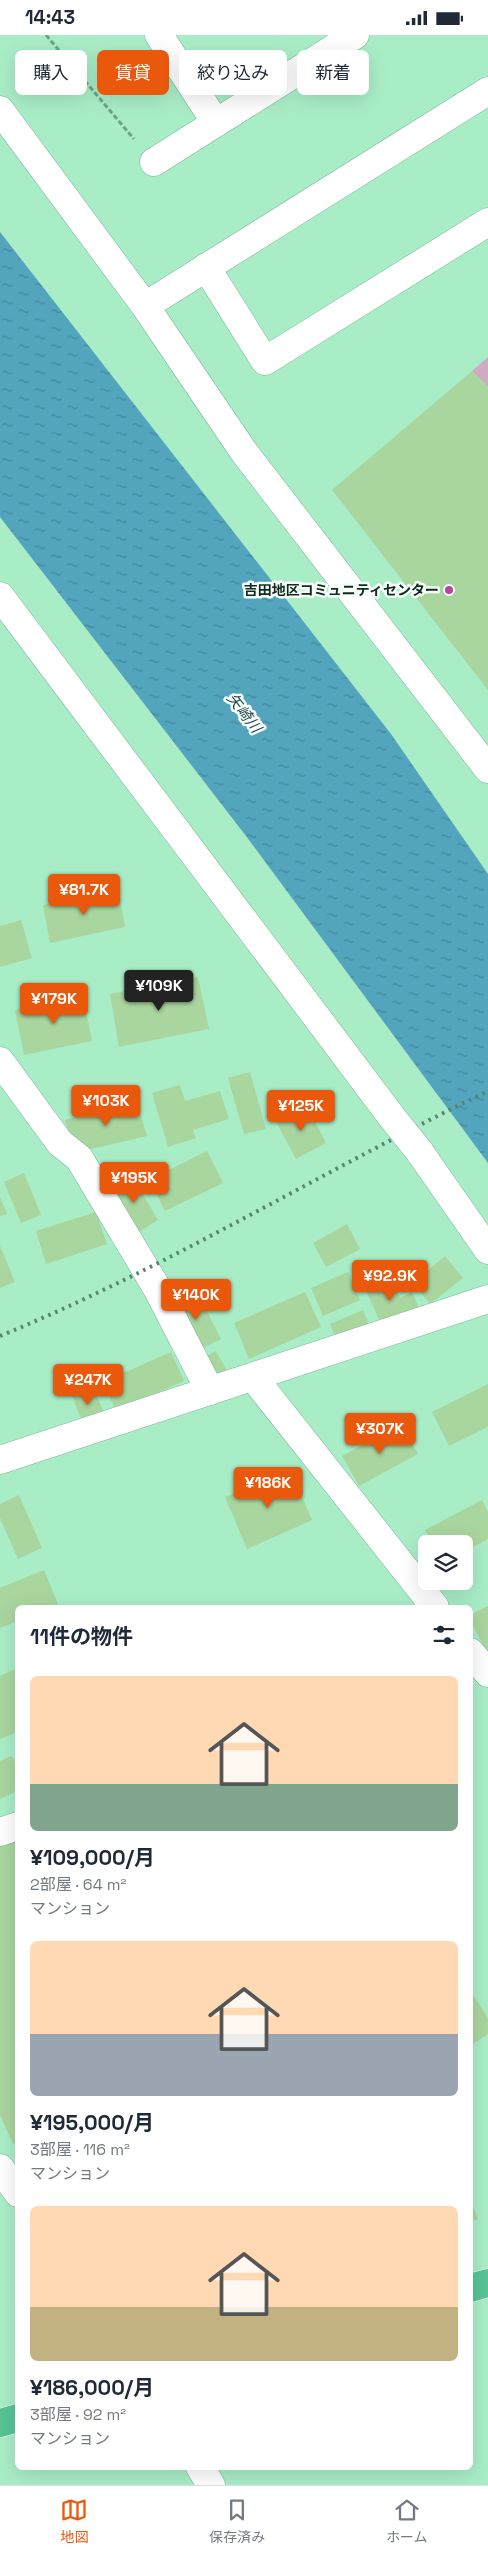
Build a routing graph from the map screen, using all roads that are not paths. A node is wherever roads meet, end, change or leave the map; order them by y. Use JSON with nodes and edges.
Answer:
{"nodes":[{"id":1,"x":158,"y":35,"type":"edge"},
{"id":2,"x":355,"y":35,"type":"edge"},
{"id":3,"x":488,"y":91,"type":"edge"},
{"id":4,"x":0,"y":110,"type":"edge"},
{"id":5,"x":216,"y":123,"type":"junction"},
{"id":6,"x":154,"y":162,"type":"road end"},
{"id":7,"x":488,"y":222,"type":"edge"},
{"id":8,"x":206,"y":267,"type":"junction"},
{"id":9,"x":145,"y":306,"type":"junction"},
{"id":10,"x":0,"y":596,"type":"edge"},
{"id":11,"x":486,"y":761,"type":"edge"},
{"id":12,"x":0,"y":1061,"type":"edge"},
{"id":13,"x":488,"y":1251,"type":"edge"},
{"id":14,"x":488,"y":1299,"type":"edge"},
{"id":15,"x":252,"y":1377,"type":"junction"},
{"id":16,"x":210,"y":1391,"type":"junction"},
{"id":17,"x":0,"y":1460,"type":"edge"},
{"id":18,"x":433,"y":1605,"type":"edge"},
{"id":19,"x":15,"y":1827,"type":"edge"},
{"id":20,"x":0,"y":1832,"type":"edge"},
{"id":21,"x":0,"y":2167,"type":"edge"},
{"id":22,"x":15,"y":2189,"type":"edge"},
{"id":23,"x":488,"y":2283,"type":"edge"},
{"id":24,"x":473,"y":2287,"type":"edge"},
{"id":25,"x":15,"y":2419,"type":"edge"},
{"id":26,"x":0,"y":2423,"type":"edge"},
{"id":27,"x":202,"y":2470,"type":"edge"},
{"id":28,"x":211,"y":2485,"type":"edge"}],
"edges":[{"from":1,"to":5,"type":"street"},
{"from":2,"to":5,"type":"street"},
{"from":3,"to":8,"type":"street"},
{"from":4,"to":9,"type":"street"},
{"from":5,"to":6,"type":"street"},
{"from":7,"to":8,"type":"street"},
{"from":8,"to":9,"type":"street"},
{"from":9,"to":11,"type":"street"},
{"from":10,"to":13,"type":"street","bridge":true},
{"from":12,"to":16,"type":"street"},
{"from":14,"to":15,"type":"street"},
{"from":15,"to":16,"type":"street"},
{"from":15,"to":18,"type":"street"},
{"from":16,"to":17,"type":"street"},
{"from":19,"to":20,"type":"street"},
{"from":21,"to":22,"type":"street"},
{"from":23,"to":24,"type":"highway"},
{"from":25,"to":26,"type":"highway"},
{"from":27,"to":28,"type":"street"}]}
